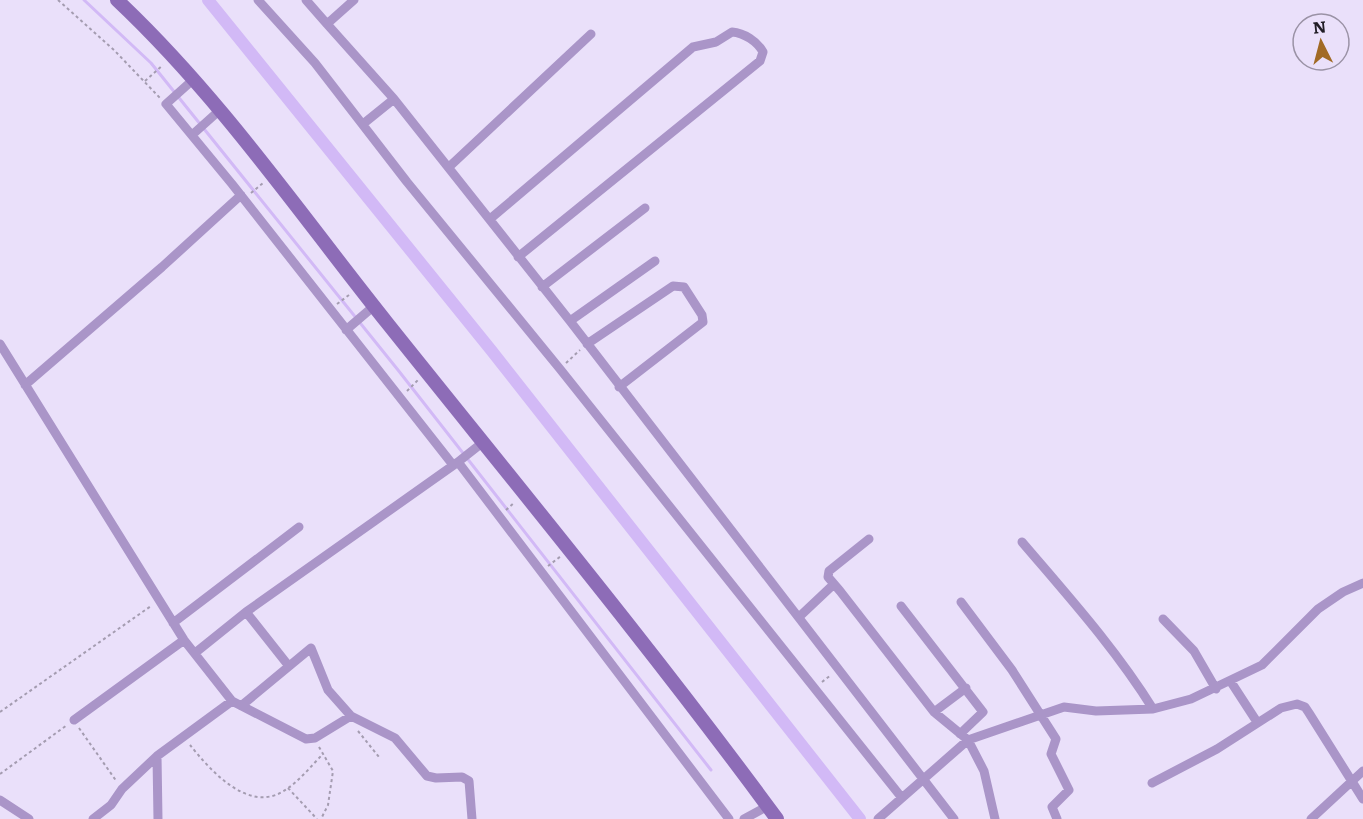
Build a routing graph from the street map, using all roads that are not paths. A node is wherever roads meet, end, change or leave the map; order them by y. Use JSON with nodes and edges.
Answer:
{"nodes":[{"id":1,"x":117,"y":0,"type":"edge"},
{"id":2,"x":258,"y":0,"type":"edge"},
{"id":3,"x":306,"y":0,"type":"edge"},
{"id":4,"x":354,"y":0,"type":"edge"},
{"id":5,"x":327,"y":24,"type":"junction"},
{"id":6,"x":591,"y":34,"type":"dead end"},
{"id":7,"x":195,"y":78,"type":"junction"},
{"id":8,"x":394,"y":99,"type":"junction"},
{"id":9,"x":221,"y":109,"type":"junction"},
{"id":10,"x":363,"y":124,"type":"junction"},
{"id":11,"x":192,"y":135,"type":"junction"},
{"id":12,"x":449,"y":167,"type":"junction"},
{"id":13,"x":245,"y":195,"type":"junction"},
{"id":14,"x":645,"y":208,"type":"dead end"},
{"id":15,"x":490,"y":219,"type":"junction"},
{"id":16,"x":518,"y":257,"type":"junction"},
{"id":17,"x":655,"y":261,"type":"dead end"},
{"id":18,"x":542,"y":287,"type":"junction"},
{"id":19,"x":369,"y":310,"type":"junction"},
{"id":20,"x":570,"y":321,"type":"junction"},
{"id":21,"x":349,"y":328,"type":"junction"},
{"id":22,"x":0,"y":344,"type":"edge"},
{"id":23,"x":584,"y":346,"type":"junction"},
{"id":24,"x":25,"y":385,"type":"junction"},
{"id":25,"x":619,"y":387,"type":"junction"},
{"id":26,"x":482,"y":443,"type":"junction"},
{"id":27,"x":456,"y":464,"type":"junction"},
{"id":28,"x":299,"y":527,"type":"dead end"},
{"id":29,"x":869,"y":538,"type":"dead end"},
{"id":30,"x":1022,"y":542,"type":"dead end"},
{"id":31,"x":834,"y":584,"type":"junction"},
{"id":32,"x":1363,"y":584,"type":"edge"},
{"id":33,"x":961,"y":602,"type":"dead end"},
{"id":34,"x":901,"y":606,"type":"dead end"},
{"id":35,"x":246,"y":612,"type":"junction"},
{"id":36,"x":799,"y":617,"type":"junction"},
{"id":37,"x":1163,"y":619,"type":"dead end"},
{"id":38,"x":173,"y":623,"type":"junction"},
{"id":39,"x":184,"y":640,"type":"junction"},
{"id":40,"x":195,"y":653,"type":"junction"},
{"id":41,"x":288,"y":665,"type":"junction"},
{"id":42,"x":1231,"y":681,"type":"junction"},
{"id":43,"x":966,"y":688,"type":"junction"},
{"id":44,"x":1216,"y":689,"type":"junction"},
{"id":45,"x":236,"y":704,"type":"junction"},
{"id":46,"x":1153,"y":709,"type":"junction"},
{"id":47,"x":934,"y":712,"type":"junction"},
{"id":48,"x":1039,"y":716,"type":"junction"},
{"id":49,"x":349,"y":717,"type":"junction"},
{"id":50,"x":74,"y":720,"type":"road end"},
{"id":51,"x":1257,"y":722,"type":"junction"},
{"id":52,"x":964,"y":737,"type":"junction"},
{"id":53,"x":157,"y":756,"type":"junction"},
{"id":54,"x":1363,"y":771,"type":"edge"},
{"id":55,"x":922,"y":780,"type":"junction"},
{"id":56,"x":1351,"y":781,"type":"junction"},
{"id":57,"x":1152,"y":783,"type":"dead end"},
{"id":58,"x":902,"y":798,"type":"junction"},
{"id":59,"x":1363,"y":799,"type":"edge"},
{"id":60,"x":0,"y":800,"type":"edge"},
{"id":61,"x":768,"y":806,"type":"junction"},
{"id":62,"x":881,"y":816,"type":"edge"},
{"id":63,"x":29,"y":819,"type":"edge"},
{"id":64,"x":93,"y":819,"type":"edge"},
{"id":65,"x":158,"y":819,"type":"edge"},
{"id":66,"x":472,"y":819,"type":"edge"},
{"id":67,"x":729,"y":819,"type":"edge"},
{"id":68,"x":744,"y":819,"type":"edge"},
{"id":69,"x":777,"y":819,"type":"edge"},
{"id":70,"x":954,"y":819,"type":"edge"},
{"id":71,"x":995,"y":819,"type":"edge"},
{"id":72,"x":1057,"y":819,"type":"edge"},
{"id":73,"x":1311,"y":819,"type":"edge"}],
"edges":[{"from":1,"to":7,"type":"street"},
{"from":2,"to":10,"type":"street"},
{"from":3,"to":5,"type":"street"},
{"from":4,"to":5,"type":"street"},
{"from":5,"to":8,"type":"street"},
{"from":6,"to":12,"type":"street"},
{"from":7,"to":9,"type":"street"},
{"from":7,"to":11,"type":"street"},
{"from":8,"to":10,"type":"street"},
{"from":8,"to":12,"type":"street"},
{"from":9,"to":11,"type":"street"},
{"from":9,"to":19,"type":"street"},
{"from":10,"to":58,"type":"street"},
{"from":11,"to":13,"type":"street"},
{"from":12,"to":15,"type":"street"},
{"from":13,"to":21,"type":"street"},
{"from":13,"to":24,"type":"street"},
{"from":14,"to":18,"type":"street"},
{"from":15,"to":16,"type":"street"},
{"from":15,"to":16,"type":"street"},
{"from":16,"to":18,"type":"street"},
{"from":17,"to":20,"type":"street"},
{"from":18,"to":20,"type":"street"},
{"from":19,"to":21,"type":"street"},
{"from":19,"to":26,"type":"street"},
{"from":20,"to":23,"type":"street"},
{"from":21,"to":27,"type":"street"},
{"from":22,"to":24,"type":"street"},
{"from":23,"to":25,"type":"street"},
{"from":23,"to":25,"type":"street"},
{"from":24,"to":38,"type":"street"},
{"from":25,"to":36,"type":"street"},
{"from":26,"to":27,"type":"street"},
{"from":26,"to":61,"type":"street"},
{"from":27,"to":35,"type":"street"},
{"from":27,"to":67,"type":"street"},
{"from":28,"to":38,"type":"street"},
{"from":29,"to":31,"type":"street"},
{"from":30,"to":46,"type":"street"},
{"from":31,"to":36,"type":"street"},
{"from":31,"to":47,"type":"street"},
{"from":32,"to":42,"type":"street"},
{"from":33,"to":48,"type":"street"},
{"from":34,"to":43,"type":"street"},
{"from":35,"to":40,"type":"street"},
{"from":35,"to":41,"type":"street"},
{"from":36,"to":55,"type":"street"},
{"from":37,"to":44,"type":"street"},
{"from":38,"to":39,"type":"street"},
{"from":39,"to":40,"type":"street"},
{"from":39,"to":50,"type":"street"},
{"from":40,"to":45,"type":"street"},
{"from":41,"to":45,"type":"street"},
{"from":41,"to":49,"type":"street"},
{"from":42,"to":44,"type":"street"},
{"from":42,"to":51,"type":"street"},
{"from":43,"to":47,"type":"street"},
{"from":43,"to":52,"type":"street"},
{"from":44,"to":46,"type":"street"},
{"from":45,"to":49,"type":"street"},
{"from":45,"to":53,"type":"street"},
{"from":46,"to":48,"type":"street"},
{"from":47,"to":52,"type":"street"},
{"from":48,"to":52,"type":"street"},
{"from":48,"to":72,"type":"street"},
{"from":49,"to":66,"type":"street"},
{"from":51,"to":56,"type":"street"},
{"from":51,"to":57,"type":"street"},
{"from":52,"to":55,"type":"street"},
{"from":52,"to":71,"type":"street"},
{"from":53,"to":64,"type":"street"},
{"from":53,"to":65,"type":"street"},
{"from":54,"to":56,"type":"street"},
{"from":55,"to":58,"type":"street"},
{"from":55,"to":70,"type":"street"},
{"from":56,"to":59,"type":"street"},
{"from":56,"to":73,"type":"street"},
{"from":58,"to":62,"type":"street"},
{"from":60,"to":63,"type":"street"},
{"from":61,"to":68,"type":"street"},
{"from":61,"to":69,"type":"street"}]}
